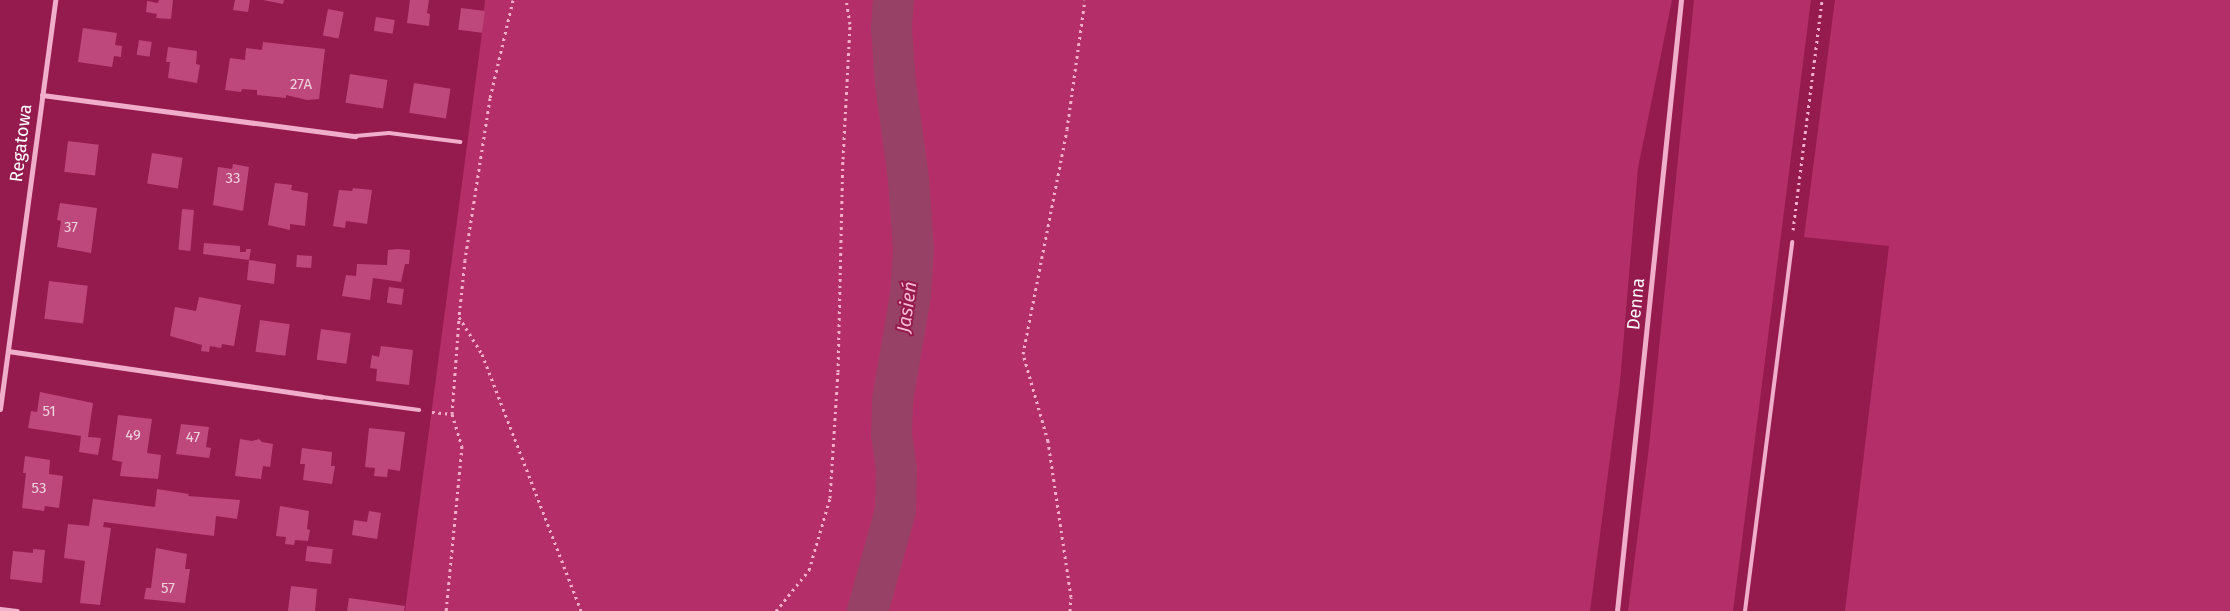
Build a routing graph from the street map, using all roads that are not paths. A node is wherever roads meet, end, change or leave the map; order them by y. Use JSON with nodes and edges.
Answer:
{"nodes":[{"id":1,"x":54,"y":0,"type":"edge"},
{"id":2,"x":1681,"y":0,"type":"edge"},
{"id":3,"x":42,"y":95,"type":"junction"},
{"id":4,"x":355,"y":136,"type":"joint"},
{"id":5,"x":460,"y":142,"type":"dead end"},
{"id":6,"x":1792,"y":242,"type":"road end"},
{"id":7,"x":8,"y":351,"type":"junction"},
{"id":8,"x":322,"y":397,"type":"joint"},
{"id":9,"x":0,"y":408,"type":"edge"},
{"id":10,"x":419,"y":410,"type":"road end"},
{"id":11,"x":0,"y":609,"type":"edge"},
{"id":12,"x":17,"y":611,"type":"edge"},
{"id":13,"x":1618,"y":611,"type":"edge"},
{"id":14,"x":1745,"y":611,"type":"edge"}],
"edges":[{"from":1,"to":3,"type":"street","name":"Regatowa"},
{"from":2,"to":13,"type":"street","name":"Denna"},
{"from":3,"to":4,"type":"street"},
{"from":3,"to":7,"type":"street","name":"Regatowa"},
{"from":4,"to":5,"type":"lane"},
{"from":6,"to":14,"type":"lane"},
{"from":7,"to":8,"type":"street"},
{"from":7,"to":9,"type":"street","name":"Regatowa"},
{"from":8,"to":10,"type":"lane"},
{"from":11,"to":12,"type":"street"}]}
